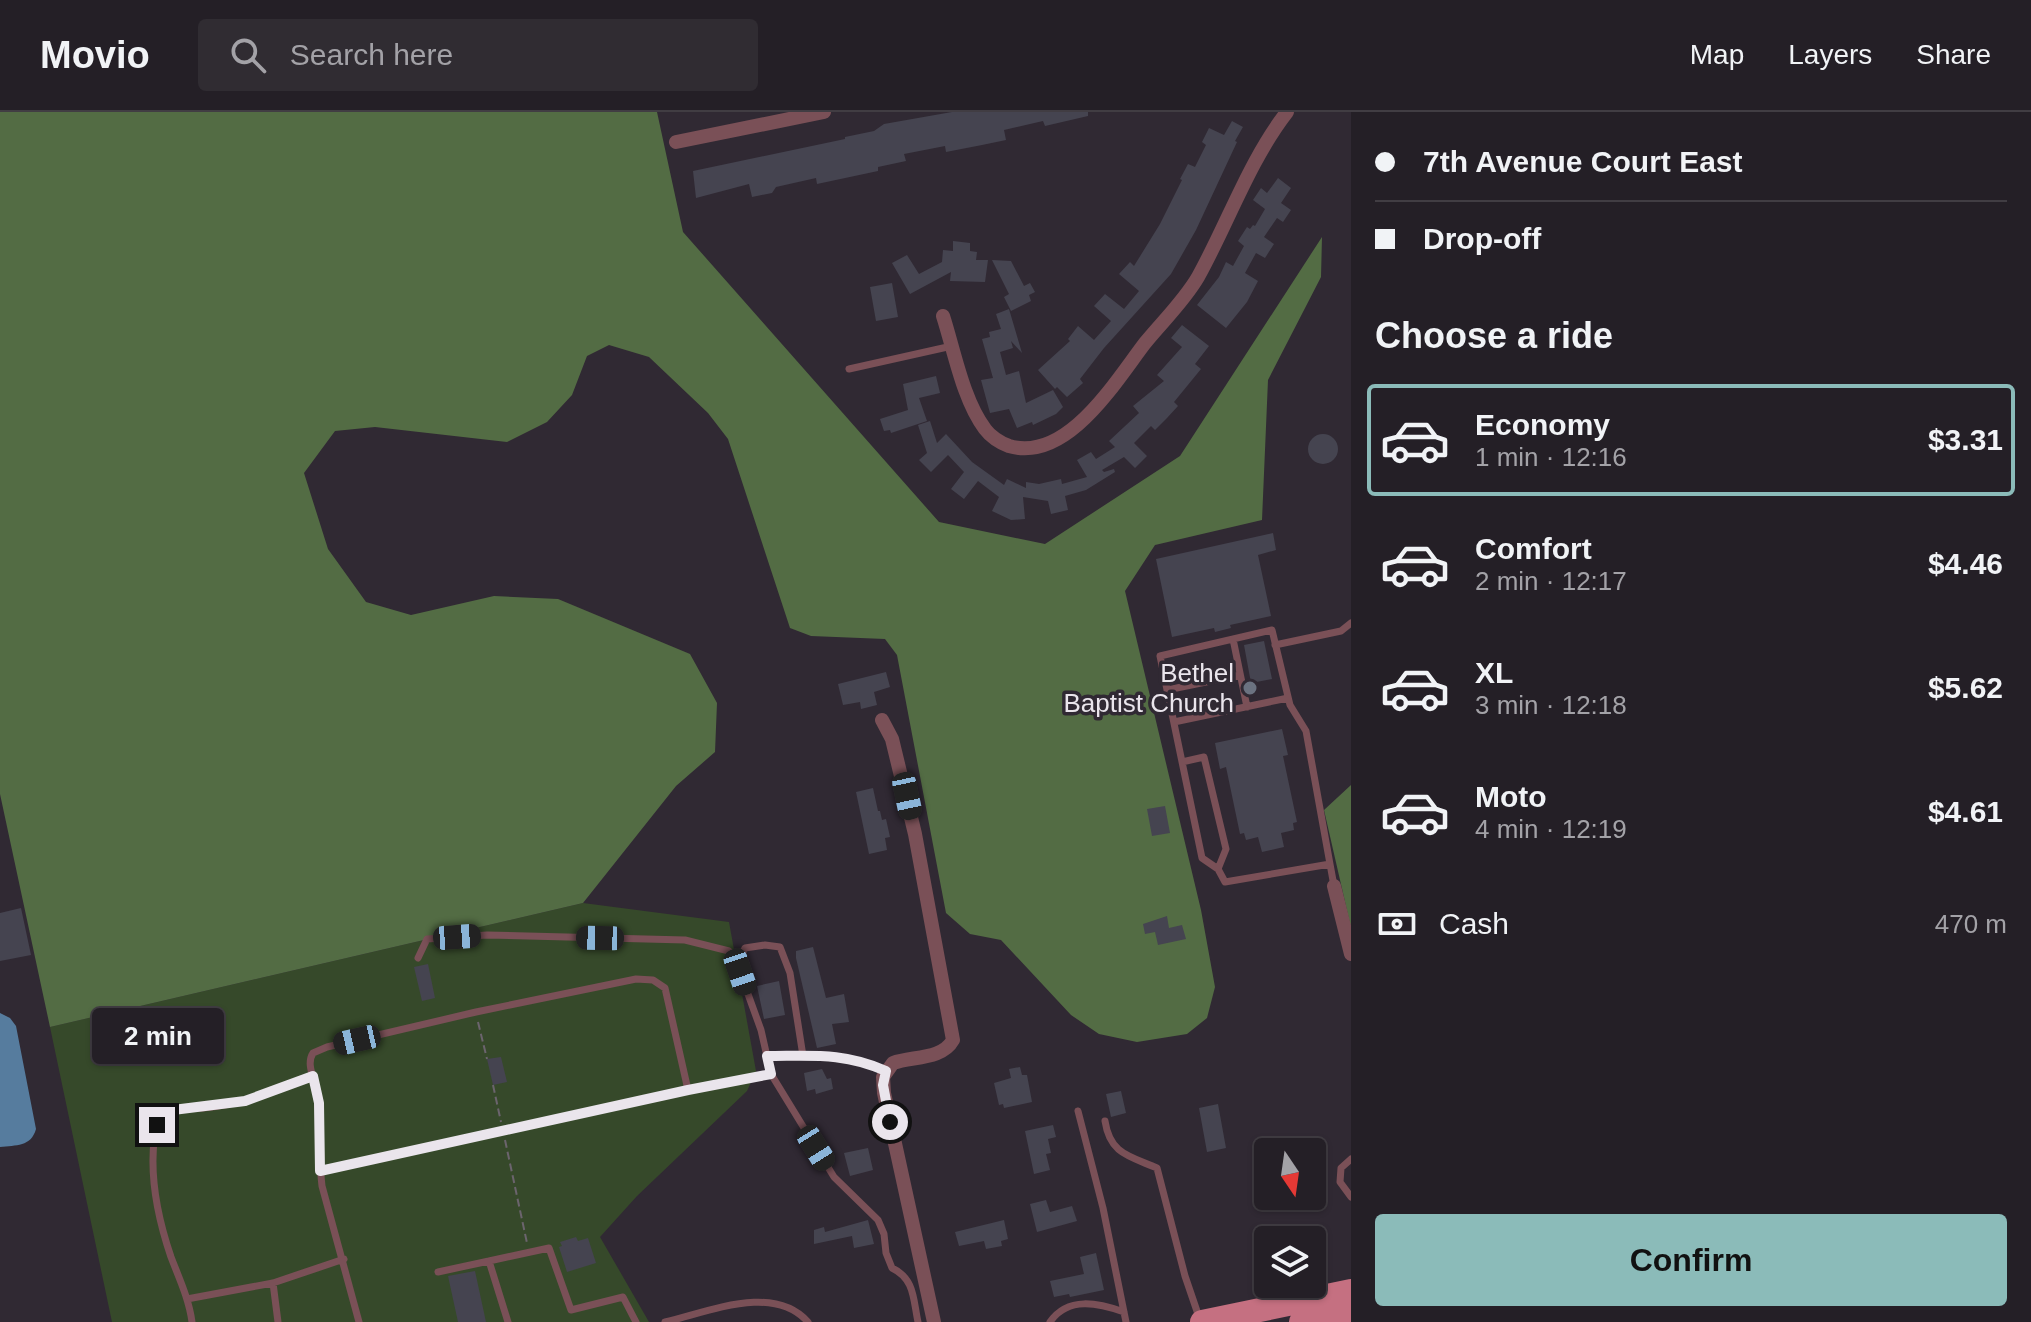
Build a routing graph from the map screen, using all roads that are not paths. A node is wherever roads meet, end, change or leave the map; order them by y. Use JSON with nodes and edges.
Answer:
{"nodes":[{"id":1,"x":824,"y":112,"type":"edge"},
{"id":2,"x":1287,"y":112,"type":"edge"},
{"id":3,"x":676,"y":142,"type":"dead end"},
{"id":4,"x":943,"y":316,"type":"dead end"},
{"id":5,"x":952,"y":346,"type":"junction"},
{"id":6,"x":849,"y":369,"type":"dead end"},
{"id":7,"x":1351,"y":623,"type":"edge"},
{"id":8,"x":1233,"y":639,"type":"junction"},
{"id":9,"x":1275,"y":645,"type":"junction"},
{"id":10,"x":1240,"y":675,"type":"junction"},
{"id":11,"x":1167,"y":690,"type":"junction"},
{"id":12,"x":1288,"y":698,"type":"junction"},
{"id":13,"x":1247,"y":707,"type":"junction"},
{"id":14,"x":882,"y":720,"type":"dead end"},
{"id":15,"x":1174,"y":722,"type":"junction"},
{"id":16,"x":1182,"y":762,"type":"junction"},
{"id":17,"x":1330,"y":864,"type":"junction"},
{"id":18,"x":1218,"y":869,"type":"junction"},
{"id":19,"x":1334,"y":886,"type":"joint"},
{"id":20,"x":1351,"y":954,"type":"edge"},
{"id":21,"x":418,"y":958,"type":"dead end"},
{"id":22,"x":737,"y":965,"type":"junction"},
{"id":23,"x":767,"y":1056,"type":"junction"},
{"id":24,"x":803,"y":1056,"type":"junction"},
{"id":25,"x":886,"y":1071,"type":"junction"},
{"id":26,"x":771,"y":1074,"type":"junction"},
{"id":27,"x":313,"y":1076,"type":"junction"},
{"id":28,"x":688,"y":1090,"type":"junction"},
{"id":29,"x":1078,"y":1111,"type":"dead end"},
{"id":30,"x":1105,"y":1121,"type":"dead end"},
{"id":31,"x":1351,"y":1159,"type":"edge"},
{"id":32,"x":320,"y":1171,"type":"junction"},
{"id":33,"x":1351,"y":1197,"type":"edge"},
{"id":34,"x":344,"y":1259,"type":"junction"},
{"id":35,"x":489,"y":1261,"type":"junction"},
{"id":36,"x":438,"y":1272,"type":"dead end"},
{"id":37,"x":273,"y":1283,"type":"junction"},
{"id":38,"x":1351,"y":1291,"type":"edge"},
{"id":39,"x":187,"y":1299,"type":"junction"},
{"id":40,"x":1351,"y":1301,"type":"edge"},
{"id":41,"x":1124,"y":1312,"type":"junction"},
{"id":42,"x":1351,"y":1312,"type":"edge"},
{"id":43,"x":1310,"y":1321,"type":"edge"},
{"id":44,"x":192,"y":1322,"type":"edge"},
{"id":45,"x":278,"y":1322,"type":"edge"},
{"id":46,"x":359,"y":1322,"type":"edge"},
{"id":47,"x":508,"y":1322,"type":"edge"},
{"id":48,"x":636,"y":1322,"type":"edge"},
{"id":49,"x":665,"y":1322,"type":"edge"},
{"id":50,"x":808,"y":1322,"type":"edge"},
{"id":51,"x":918,"y":1322,"type":"edge"},
{"id":52,"x":934,"y":1322,"type":"edge"},
{"id":53,"x":1050,"y":1322,"type":"edge"},
{"id":54,"x":1126,"y":1322,"type":"edge"},
{"id":55,"x":1201,"y":1322,"type":"edge"}],
"edges":[{"from":1,"to":3,"type":"street"},
{"from":2,"to":5,"type":"street"},
{"from":4,"to":5,"type":"street"},
{"from":5,"to":6,"type":"lane"},
{"from":7,"to":9,"type":"lane"},
{"from":8,"to":9,"type":"lane"},
{"from":8,"to":10,"type":"lane"},
{"from":8,"to":11,"type":"lane"},
{"from":9,"to":12,"type":"lane"},
{"from":10,"to":11,"type":"lane"},
{"from":10,"to":13,"type":"lane"},
{"from":11,"to":15,"type":"lane"},
{"from":12,"to":13,"type":"lane"},
{"from":12,"to":17,"type":"lane"},
{"from":13,"to":15,"type":"lane"},
{"from":14,"to":25,"type":"street"},
{"from":15,"to":16,"type":"lane"},
{"from":16,"to":18,"type":"lane"},
{"from":16,"to":18,"type":"lane"},
{"from":17,"to":18,"type":"lane"},
{"from":17,"to":19,"type":"lane"},
{"from":19,"to":20,"type":"street"},
{"from":21,"to":22,"type":"lane"},
{"from":22,"to":23,"type":"lane"},
{"from":22,"to":24,"type":"lane"},
{"from":23,"to":24,"type":"lane"},
{"from":23,"to":26,"type":"lane"},
{"from":24,"to":25,"type":"lane"},
{"from":25,"to":52,"type":"street"},
{"from":26,"to":28,"type":"lane"},
{"from":26,"to":51,"type":"lane"},
{"from":27,"to":28,"type":"lane"},
{"from":27,"to":32,"type":"lane"},
{"from":27,"to":39,"type":"lane"},
{"from":28,"to":32,"type":"lane"},
{"from":29,"to":41,"type":"lane"},
{"from":30,"to":55,"type":"lane"},
{"from":31,"to":33,"type":"lane"},
{"from":32,"to":34,"type":"lane"},
{"from":34,"to":37,"type":"lane"},
{"from":34,"to":46,"type":"lane"},
{"from":35,"to":36,"type":"lane"},
{"from":35,"to":47,"type":"lane"},
{"from":35,"to":48,"type":"lane"},
{"from":37,"to":39,"type":"lane"},
{"from":37,"to":45,"type":"lane"},
{"from":38,"to":55,"type":"main road"},
{"from":39,"to":44,"type":"lane"},
{"from":40,"to":43,"type":"main road"},
{"from":41,"to":53,"type":"lane"},
{"from":41,"to":54,"type":"lane"},
{"from":42,"to":43,"type":"main road"},
{"from":49,"to":50,"type":"lane"}]}
